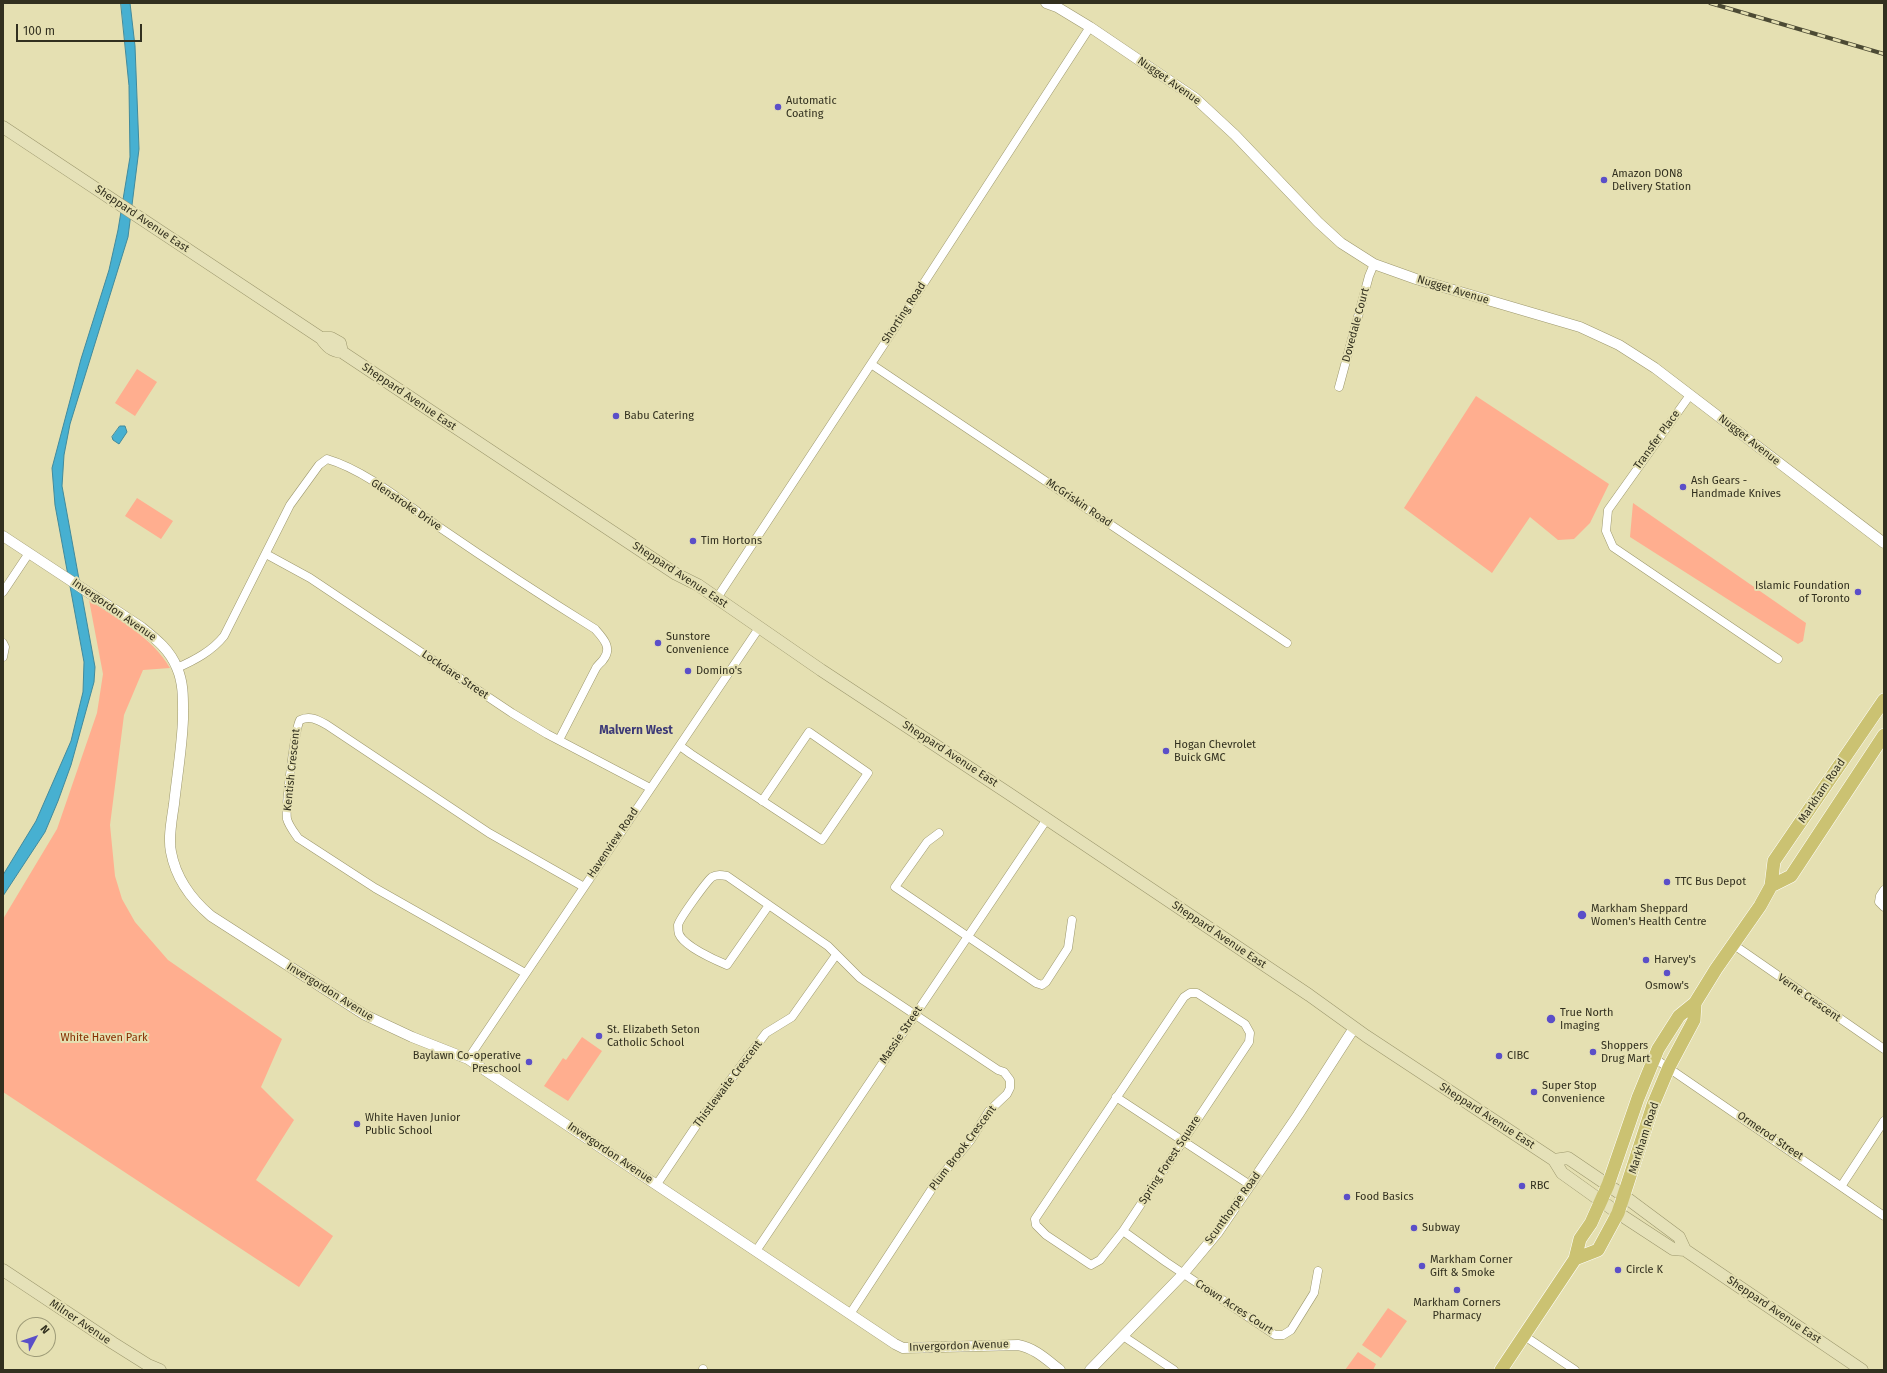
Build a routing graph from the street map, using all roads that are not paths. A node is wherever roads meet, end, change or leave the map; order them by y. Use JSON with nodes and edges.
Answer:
{"nodes":[{"id":1,"x":1046,"y":3,"type":"edge"},
{"id":2,"x":1090,"y":27,"type":"junction"},
{"id":3,"x":3,"y":127,"type":"edge"},
{"id":4,"x":1374,"y":264,"type":"junction"},
{"id":5,"x":871,"y":364,"type":"junction"},
{"id":6,"x":1339,"y":387,"type":"dead end"},
{"id":7,"x":1690,"y":395,"type":"junction"},
{"id":8,"x":3,"y":536,"type":"edge"},
{"id":9,"x":1884,"y":543,"type":"edge"},
{"id":10,"x":29,"y":553,"type":"junction"},
{"id":11,"x":266,"y":554,"type":"junction"},
{"id":12,"x":3,"y":592,"type":"edge"},
{"id":13,"x":717,"y":598,"type":"junction"},
{"id":14,"x":759,"y":628,"type":"junction"},
{"id":15,"x":3,"y":643,"type":"edge"},
{"id":16,"x":1287,"y":643,"type":"dead end"},
{"id":17,"x":3,"y":657,"type":"edge"},
{"id":18,"x":1778,"y":659,"type":"dead end"},
{"id":19,"x":177,"y":668,"type":"junction"},
{"id":20,"x":1884,"y":700,"type":"edge"},
{"id":21,"x":1884,"y":735,"type":"edge"},
{"id":22,"x":559,"y":740,"type":"junction"},
{"id":23,"x":680,"y":746,"type":"junction"},
{"id":24,"x":650,"y":788,"type":"junction"},
{"id":25,"x":762,"y":801,"type":"junction"},
{"id":26,"x":1046,"y":819,"type":"junction"},
{"id":27,"x":939,"y":832,"type":"dead end"},
{"id":28,"x":1771,"y":886,"type":"junction"},
{"id":29,"x":584,"y":887,"type":"junction"},
{"id":30,"x":1884,"y":890,"type":"edge"},
{"id":31,"x":769,"y":905,"type":"junction"},
{"id":32,"x":1884,"y":907,"type":"edge"},
{"id":33,"x":1072,"y":920,"type":"dead end"},
{"id":34,"x":967,"y":936,"type":"junction"},
{"id":35,"x":1734,"y":945,"type":"junction"},
{"id":36,"x":836,"y":955,"type":"junction"},
{"id":37,"x":525,"y":973,"type":"junction"},
{"id":38,"x":1695,"y":1003,"type":"junction"},
{"id":39,"x":914,"y":1015,"type":"junction"},
{"id":40,"x":1354,"y":1028,"type":"junction"},
{"id":41,"x":1884,"y":1049,"type":"edge"},
{"id":42,"x":1654,"y":1058,"type":"junction"},
{"id":43,"x":468,"y":1059,"type":"junction"},
{"id":44,"x":1669,"y":1067,"type":"junction"},
{"id":45,"x":1116,"y":1097,"type":"junction"},
{"id":46,"x":1884,"y":1121,"type":"edge"},
{"id":47,"x":1182,"y":1141,"type":"junction"},
{"id":48,"x":1554,"y":1160,"type":"junction"},
{"id":49,"x":657,"y":1184,"type":"junction"},
{"id":50,"x":1250,"y":1185,"type":"junction"},
{"id":51,"x":1608,"y":1185,"type":"junction"},
{"id":52,"x":1842,"y":1185,"type":"junction"},
{"id":53,"x":1624,"y":1196,"type":"junction"},
{"id":54,"x":1601,"y":1202,"type":"junction"},
{"id":55,"x":1618,"y":1214,"type":"junction"},
{"id":56,"x":1884,"y":1216,"type":"edge"},
{"id":57,"x":1123,"y":1231,"type":"junction"},
{"id":58,"x":1685,"y":1250,"type":"junction"},
{"id":59,"x":756,"y":1251,"type":"junction"},
{"id":60,"x":1575,"y":1259,"type":"junction"},
{"id":61,"x":3,"y":1270,"type":"edge"},
{"id":62,"x":1318,"y":1271,"type":"dead end"},
{"id":63,"x":1184,"y":1274,"type":"junction"},
{"id":64,"x":850,"y":1314,"type":"junction"},
{"id":65,"x":1523,"y":1335,"type":"junction"},
{"id":66,"x":1123,"y":1336,"type":"junction"},
{"id":67,"x":160,"y":1370,"type":"edge"},
{"id":68,"x":1060,"y":1370,"type":"edge"},
{"id":69,"x":1090,"y":1370,"type":"edge"},
{"id":70,"x":1174,"y":1370,"type":"edge"},
{"id":71,"x":1501,"y":1370,"type":"edge"},
{"id":72,"x":1575,"y":1370,"type":"edge"},
{"id":73,"x":1862,"y":1370,"type":"edge"}],
"edges":[{"from":1,"to":2,"type":"street","name":"Nugget Avenue"},
{"from":2,"to":4,"type":"street","name":"Nugget Avenue"},
{"from":2,"to":5,"type":"street","name":"Shorting Road"},
{"from":3,"to":13,"type":"main road","name":"Sheppard Avenue East"},
{"from":4,"to":6,"type":"street","name":"Dovedale Court"},
{"from":4,"to":7,"type":"street","name":"Nugget Avenue"},
{"from":5,"to":13,"type":"street","name":"Shorting Road"},
{"from":5,"to":16,"type":"street","name":"McGriskin Road"},
{"from":7,"to":9,"type":"street","name":"Nugget Avenue"},
{"from":7,"to":18,"type":"street","name":"Transfer Place"},
{"from":8,"to":10,"type":"street","name":"Invergordon Avenue"},
{"from":10,"to":12,"type":"street"},
{"from":10,"to":19,"type":"street","name":"Invergordon Avenue"},
{"from":11,"to":19,"type":"street","name":"Glenstroke Drive"},
{"from":11,"to":22,"type":"street","name":"Lockdare Street"},
{"from":11,"to":22,"type":"street","name":"Glenstroke Drive"},
{"from":13,"to":14,"type":"main road","name":"Sheppard Avenue East"},
{"from":14,"to":23,"type":"street","name":"Havenview Road"},
{"from":14,"to":26,"type":"main road","name":"Sheppard Avenue East"},
{"from":15,"to":17,"type":"street"},
{"from":19,"to":43,"type":"street","name":"Invergordon Avenue"},
{"from":20,"to":28,"type":"main road","name":"Markham Road"},
{"from":21,"to":28,"type":"main road","name":"Markham Road"},
{"from":22,"to":24,"type":"street","name":"Lockdare Street"},
{"from":23,"to":24,"type":"street","name":"Havenview Road"},
{"from":23,"to":25,"type":"street"},
{"from":24,"to":29,"type":"street","name":"Havenview Road"},
{"from":25,"to":25,"type":"street"},
{"from":26,"to":34,"type":"street","name":"Massie Street"},
{"from":26,"to":40,"type":"main road","name":"Sheppard Avenue East"},
{"from":27,"to":34,"type":"street"},
{"from":28,"to":35,"type":"main road","name":"Markham Road"},
{"from":29,"to":37,"type":"street","name":"Havenview Road"},
{"from":29,"to":37,"type":"street","name":"Kentish Crescent"},
{"from":30,"to":32,"type":"street"},
{"from":31,"to":31,"type":"street"},
{"from":31,"to":36,"type":"street"},
{"from":33,"to":34,"type":"street"},
{"from":34,"to":39,"type":"street","name":"Massie Street"},
{"from":35,"to":38,"type":"main road","name":"Markham Road"},
{"from":35,"to":41,"type":"street","name":"Verne Crescent"},
{"from":36,"to":39,"type":"street"},
{"from":36,"to":49,"type":"street","name":"Thistlewaite Crescent"},
{"from":37,"to":43,"type":"street","name":"Havenview Road"},
{"from":38,"to":42,"type":"main road","name":"Markham Road"},
{"from":38,"to":44,"type":"main road","name":"Markham Road"},
{"from":39,"to":59,"type":"street","name":"Massie Street"},
{"from":39,"to":64,"type":"street","name":"Plum Brook Crescent"},
{"from":40,"to":48,"type":"main road","name":"Sheppard Avenue East"},
{"from":40,"to":50,"type":"street","name":"Scunthorpe Road"},
{"from":42,"to":44,"type":"street","name":"Ormerod Street"},
{"from":42,"to":51,"type":"main road","name":"Markham Road"},
{"from":43,"to":49,"type":"street","name":"Invergordon Avenue"},
{"from":44,"to":52,"type":"street","name":"Ormerod Street"},
{"from":44,"to":53,"type":"main road","name":"Markham Road"},
{"from":45,"to":47,"type":"street"},
{"from":45,"to":47,"type":"street","name":"Spring Forest Square"},
{"from":45,"to":57,"type":"street","name":"Spring Forest Square"},
{"from":46,"to":52,"type":"street"},
{"from":47,"to":50,"type":"street"},
{"from":47,"to":57,"type":"street","name":"Spring Forest Square"},
{"from":48,"to":51,"type":"main road","name":"Sheppard Avenue East"},
{"from":48,"to":54,"type":"main road","name":"Sheppard Avenue East"},
{"from":49,"to":59,"type":"street","name":"Invergordon Avenue"},
{"from":50,"to":63,"type":"street","name":"Scunthorpe Road"},
{"from":51,"to":53,"type":"main road","name":"Sheppard Avenue East"},
{"from":51,"to":54,"type":"main road","name":"Markham Road"},
{"from":52,"to":56,"type":"street","name":"Ormerod Street"},
{"from":53,"to":55,"type":"main road","name":"Markham Road"},
{"from":53,"to":58,"type":"main road","name":"Sheppard Avenue East"},
{"from":54,"to":55,"type":"main road","name":"Sheppard Avenue East"},
{"from":54,"to":60,"type":"main road","name":"Markham Road"},
{"from":55,"to":58,"type":"main road","name":"Sheppard Avenue East"},
{"from":55,"to":60,"type":"main road","name":"Markham Road"},
{"from":57,"to":63,"type":"street","name":"Crown Acres Court"},
{"from":58,"to":73,"type":"main road","name":"Sheppard Avenue East"},
{"from":59,"to":64,"type":"street","name":"Invergordon Avenue"},
{"from":60,"to":65,"type":"main road","name":"Markham Road"},
{"from":61,"to":67,"type":"main road","name":"Milner Avenue"},
{"from":62,"to":63,"type":"street","name":"Crown Acres Court"},
{"from":63,"to":66,"type":"street","name":"Scunthorpe Road"},
{"from":64,"to":68,"type":"street","name":"Invergordon Avenue"},
{"from":65,"to":71,"type":"main road","name":"Markham Road"},
{"from":65,"to":72,"type":"street"},
{"from":66,"to":69,"type":"street","name":"Scunthorpe Road"},
{"from":66,"to":70,"type":"street"}]}
